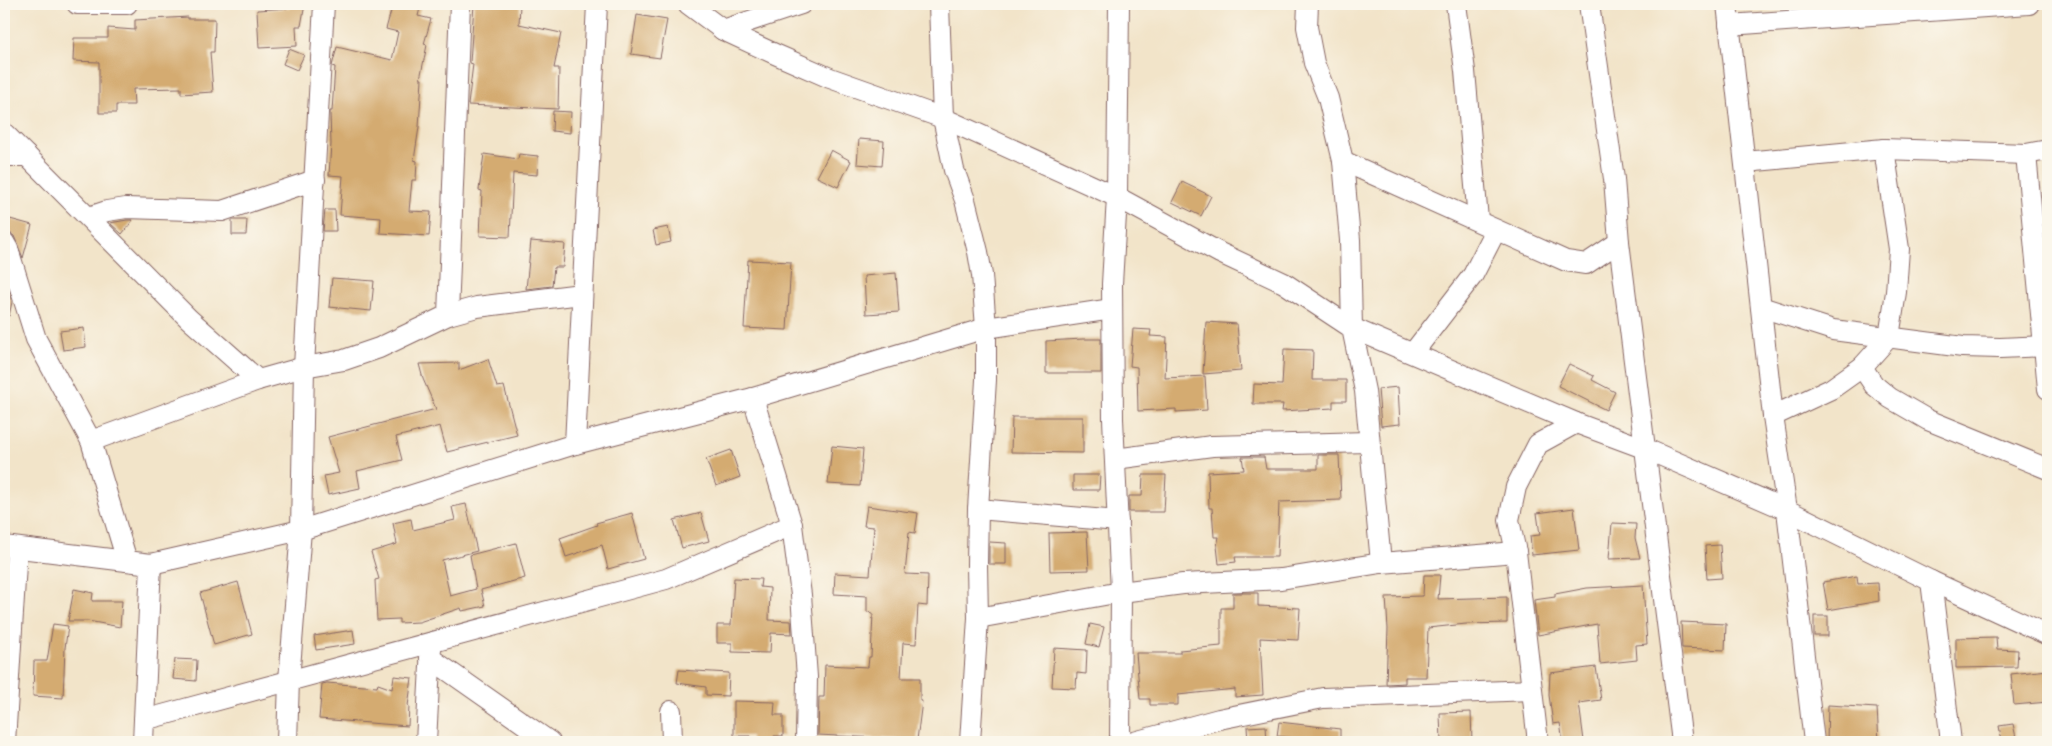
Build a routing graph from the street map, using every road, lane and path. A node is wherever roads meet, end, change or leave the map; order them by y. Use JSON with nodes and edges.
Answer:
{"nodes":[{"id":1,"x":77,"y":4,"type":"edge"},
{"id":2,"x":127,"y":4,"type":"edge"},
{"id":3,"x":324,"y":4,"type":"edge"},
{"id":4,"x":460,"y":4,"type":"edge"},
{"id":5,"x":597,"y":4,"type":"edge"},
{"id":6,"x":688,"y":4,"type":"edge"},
{"id":7,"x":801,"y":4,"type":"edge"},
{"id":8,"x":940,"y":4,"type":"edge"},
{"id":9,"x":1119,"y":4,"type":"edge"},
{"id":10,"x":1308,"y":4,"type":"edge"},
{"id":11,"x":1456,"y":4,"type":"edge"},
{"id":12,"x":1589,"y":4,"type":"edge"},
{"id":13,"x":1727,"y":4,"type":"edge"},
{"id":14,"x":2029,"y":4,"type":"edge"},
{"id":15,"x":1729,"y":25,"type":"junction"},
{"id":16,"x":723,"y":30,"type":"junction"},
{"id":17,"x":943,"y":118,"type":"junction"},
{"id":18,"x":4,"y":133,"type":"edge"},
{"id":19,"x":1884,"y":150,"type":"junction"},
{"id":20,"x":2048,"y":150,"type":"edge"},
{"id":21,"x":2026,"y":154,"type":"junction"},
{"id":22,"x":4,"y":156,"type":"edge"},
{"id":23,"x":27,"y":156,"type":"junction"},
{"id":24,"x":1343,"y":161,"type":"junction"},
{"id":25,"x":1746,"y":162,"type":"junction"},
{"id":26,"x":315,"y":180,"type":"junction"},
{"id":27,"x":1117,"y":197,"type":"junction"},
{"id":28,"x":88,"y":217,"type":"junction"},
{"id":29,"x":1478,"y":220,"type":"junction"},
{"id":30,"x":1496,"y":230,"type":"junction"},
{"id":31,"x":4,"y":242,"type":"edge"},
{"id":32,"x":1619,"y":242,"type":"junction"},
{"id":33,"x":581,"y":294,"type":"junction"},
{"id":34,"x":1761,"y":308,"type":"junction"},
{"id":35,"x":1112,"y":309,"type":"junction"},
{"id":36,"x":448,"y":315,"type":"junction"},
{"id":37,"x":986,"y":328,"type":"junction"},
{"id":38,"x":1352,"y":328,"type":"junction"},
{"id":39,"x":1889,"y":337,"type":"junction"},
{"id":40,"x":2046,"y":346,"type":"edge"},
{"id":41,"x":1414,"y":353,"type":"junction"},
{"id":42,"x":304,"y":367,"type":"junction"},
{"id":43,"x":1862,"y":367,"type":"junction"},
{"id":44,"x":258,"y":380,"type":"junction"},
{"id":45,"x":2048,"y":389,"type":"edge"},
{"id":46,"x":753,"y":398,"type":"junction"},
{"id":47,"x":1773,"y":416,"type":"junction"},
{"id":48,"x":1576,"y":423,"type":"junction"},
{"id":49,"x":91,"y":441,"type":"junction"},
{"id":50,"x":1368,"y":442,"type":"junction"},
{"id":51,"x":576,"y":444,"type":"junction"},
{"id":52,"x":1646,"y":449,"type":"junction"},
{"id":53,"x":1115,"y":459,"type":"junction"},
{"id":54,"x":2048,"y":469,"type":"edge"},
{"id":55,"x":978,"y":509,"type":"junction"},
{"id":56,"x":1787,"y":510,"type":"junction"},
{"id":57,"x":1118,"y":521,"type":"junction"},
{"id":58,"x":792,"y":525,"type":"junction"},
{"id":59,"x":301,"y":530,"type":"junction"},
{"id":60,"x":10,"y":547,"type":"edge"},
{"id":61,"x":1516,"y":552,"type":"junction"},
{"id":62,"x":127,"y":561,"type":"junction"},
{"id":63,"x":1381,"y":563,"type":"junction"},
{"id":64,"x":151,"y":564,"type":"junction"},
{"id":65,"x":1931,"y":581,"type":"junction"},
{"id":66,"x":1121,"y":592,"type":"junction"},
{"id":67,"x":978,"y":618,"type":"junction"},
{"id":68,"x":2048,"y":635,"type":"edge"},
{"id":69,"x":430,"y":650,"type":"junction"},
{"id":70,"x":289,"y":680,"type":"junction"},
{"id":71,"x":1532,"y":690,"type":"junction"},
{"id":72,"x":672,"y":711,"type":"dead end"},
{"id":73,"x":144,"y":720,"type":"junction"},
{"id":74,"x":5,"y":742,"type":"edge"},
{"id":75,"x":143,"y":742,"type":"edge"},
{"id":76,"x":287,"y":742,"type":"edge"},
{"id":77,"x":426,"y":742,"type":"edge"},
{"id":78,"x":550,"y":742,"type":"edge"},
{"id":79,"x":672,"y":742,"type":"edge"},
{"id":80,"x":806,"y":742,"type":"edge"},
{"id":81,"x":970,"y":742,"type":"edge"},
{"id":82,"x":1120,"y":742,"type":"edge"},
{"id":83,"x":1134,"y":742,"type":"edge"},
{"id":84,"x":1538,"y":742,"type":"edge"},
{"id":85,"x":1682,"y":742,"type":"edge"},
{"id":86,"x":1814,"y":742,"type":"edge"},
{"id":87,"x":1951,"y":742,"type":"edge"}],
"edges":[{"from":1,"to":2,"type":"street"},
{"from":3,"to":26,"type":"street"},
{"from":4,"to":36,"type":"street"},
{"from":5,"to":33,"type":"street"},
{"from":6,"to":16,"type":"street"},
{"from":7,"to":16,"type":"street"},
{"from":8,"to":17,"type":"street"},
{"from":9,"to":27,"type":"street"},
{"from":10,"to":24,"type":"street"},
{"from":11,"to":29,"type":"street"},
{"from":12,"to":32,"type":"street"},
{"from":13,"to":15,"type":"street"},
{"from":14,"to":15,"type":"street"},
{"from":15,"to":25,"type":"street"},
{"from":16,"to":17,"type":"street"},
{"from":17,"to":27,"type":"street"},
{"from":17,"to":37,"type":"street"},
{"from":18,"to":23,"type":"street"},
{"from":19,"to":21,"type":"street"},
{"from":19,"to":25,"type":"street"},
{"from":19,"to":39,"type":"street"},
{"from":20,"to":21,"type":"street"},
{"from":21,"to":40,"type":"street"},
{"from":22,"to":23,"type":"street"},
{"from":23,"to":28,"type":"street"},
{"from":24,"to":29,"type":"street"},
{"from":24,"to":38,"type":"street"},
{"from":25,"to":34,"type":"street"},
{"from":26,"to":28,"type":"street"},
{"from":26,"to":42,"type":"street"},
{"from":27,"to":35,"type":"street"},
{"from":27,"to":38,"type":"street"},
{"from":28,"to":44,"type":"street"},
{"from":29,"to":30,"type":"street"},
{"from":30,"to":32,"type":"street"},
{"from":30,"to":41,"type":"street"},
{"from":31,"to":49,"type":"street"},
{"from":32,"to":52,"type":"street"},
{"from":33,"to":36,"type":"street"},
{"from":33,"to":51,"type":"street"},
{"from":34,"to":39,"type":"street"},
{"from":34,"to":47,"type":"street"},
{"from":35,"to":37,"type":"street"},
{"from":35,"to":53,"type":"street"},
{"from":36,"to":42,"type":"street"},
{"from":37,"to":46,"type":"street"},
{"from":37,"to":55,"type":"street"},
{"from":38,"to":41,"type":"street"},
{"from":38,"to":50,"type":"street"},
{"from":39,"to":40,"type":"street"},
{"from":39,"to":43,"type":"street"},
{"from":40,"to":45,"type":"street"},
{"from":41,"to":48,"type":"street"},
{"from":42,"to":44,"type":"street"},
{"from":42,"to":59,"type":"street"},
{"from":43,"to":47,"type":"street"},
{"from":43,"to":54,"type":"street"},
{"from":44,"to":49,"type":"street"},
{"from":46,"to":51,"type":"street"},
{"from":46,"to":58,"type":"street"},
{"from":47,"to":56,"type":"street"},
{"from":48,"to":52,"type":"street"},
{"from":48,"to":61,"type":"street"},
{"from":49,"to":62,"type":"street"},
{"from":50,"to":53,"type":"street"},
{"from":50,"to":63,"type":"street"},
{"from":51,"to":59,"type":"street"},
{"from":52,"to":56,"type":"street"},
{"from":52,"to":85,"type":"street"},
{"from":53,"to":57,"type":"street"},
{"from":55,"to":57,"type":"street"},
{"from":55,"to":67,"type":"street"},
{"from":56,"to":65,"type":"street"},
{"from":56,"to":86,"type":"street"},
{"from":57,"to":66,"type":"street"},
{"from":58,"to":69,"type":"street"},
{"from":58,"to":80,"type":"street"},
{"from":59,"to":64,"type":"street"},
{"from":59,"to":70,"type":"street"},
{"from":60,"to":62,"type":"street"},
{"from":60,"to":74,"type":"street"},
{"from":61,"to":63,"type":"street"},
{"from":61,"to":71,"type":"street"},
{"from":62,"to":64,"type":"street"},
{"from":63,"to":66,"type":"street"},
{"from":64,"to":73,"type":"street"},
{"from":65,"to":68,"type":"street"},
{"from":65,"to":87,"type":"street"},
{"from":66,"to":67,"type":"street"},
{"from":66,"to":82,"type":"street"},
{"from":67,"to":81,"type":"street"},
{"from":69,"to":70,"type":"street"},
{"from":69,"to":77,"type":"street"},
{"from":69,"to":78,"type":"street"},
{"from":70,"to":73,"type":"street"},
{"from":70,"to":76,"type":"street"},
{"from":71,"to":83,"type":"street"},
{"from":71,"to":84,"type":"street"},
{"from":72,"to":79,"type":"street"},
{"from":73,"to":75,"type":"street"}]}
